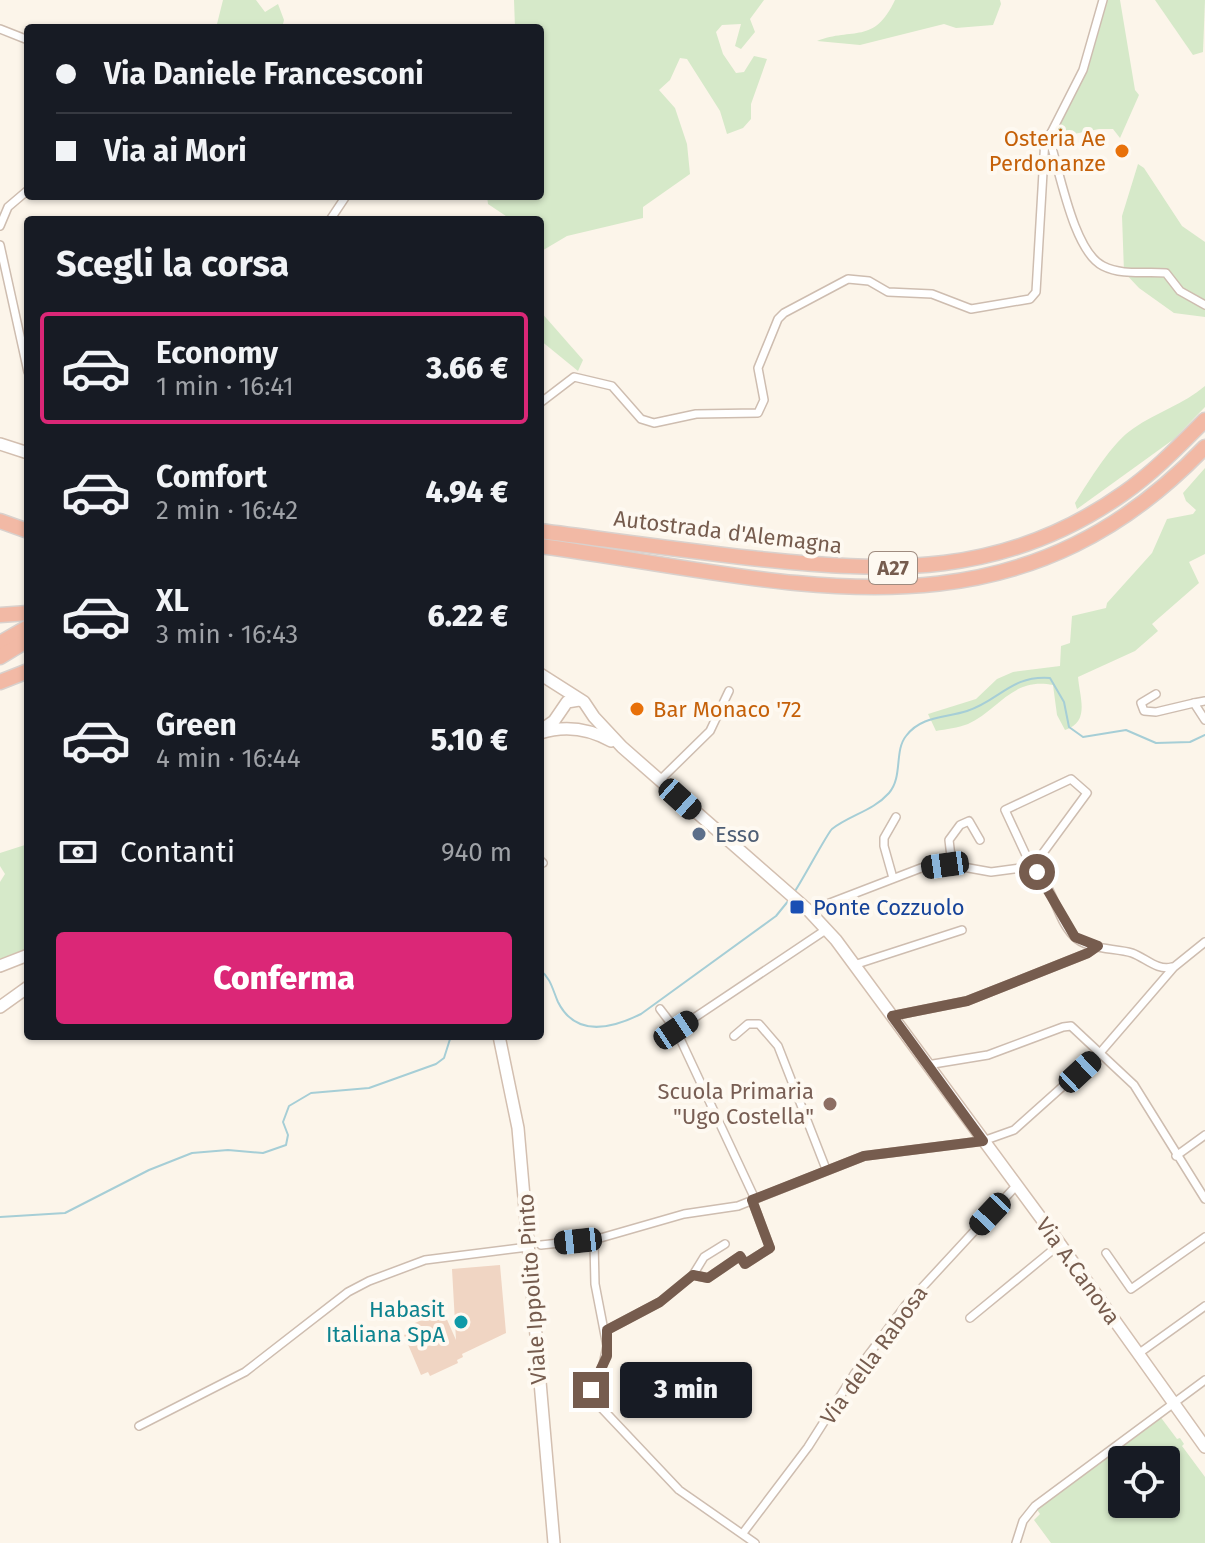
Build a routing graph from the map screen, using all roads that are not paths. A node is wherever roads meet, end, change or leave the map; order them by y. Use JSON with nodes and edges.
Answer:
{"nodes":[{"id":1,"x":1103,"y":0,"type":"edge"},
{"id":2,"x":0,"y":29,"type":"edge"},
{"id":3,"x":24,"y":38,"type":"edge"},
{"id":4,"x":1051,"y":133,"type":"junction"},
{"id":5,"x":24,"y":193,"type":"edge"},
{"id":6,"x":0,"y":226,"type":"edge"},
{"id":7,"x":0,"y":245,"type":"edge"},
{"id":8,"x":1205,"y":305,"type":"edge"},
{"id":9,"x":24,"y":356,"type":"edge"},
{"id":10,"x":544,"y":400,"type":"edge"},
{"id":11,"x":1205,"y":420,"type":"edge"},
{"id":12,"x":0,"y":444,"type":"edge"},
{"id":13,"x":1205,"y":447,"type":"edge"},
{"id":14,"x":24,"y":452,"type":"edge"},
{"id":15,"x":0,"y":521,"type":"edge"},
{"id":16,"x":24,"y":530,"type":"edge"},
{"id":17,"x":544,"y":531,"type":"edge"},
{"id":18,"x":544,"y":547,"type":"edge"},
{"id":19,"x":24,"y":613,"type":"edge"},
{"id":20,"x":0,"y":615,"type":"edge"},
{"id":21,"x":24,"y":629,"type":"edge"},
{"id":22,"x":24,"y":642,"type":"edge"},
{"id":23,"x":0,"y":643,"type":"edge"},
{"id":24,"x":0,"y":657,"type":"edge"},
{"id":25,"x":24,"y":673,"type":"edge"},
{"id":26,"x":544,"y":677,"type":"edge"},
{"id":27,"x":0,"y":682,"type":"edge"},
{"id":28,"x":729,"y":691,"type":"dead end"},
{"id":29,"x":1156,"y":694,"type":"dead end"},
{"id":30,"x":1205,"y":701,"type":"edge"},
{"id":31,"x":1194,"y":703,"type":"junction"},
{"id":32,"x":583,"y":704,"type":"junction"},
{"id":33,"x":562,"y":708,"type":"junction"},
{"id":34,"x":1205,"y":720,"type":"edge"},
{"id":35,"x":574,"y":728,"type":"junction"},
{"id":36,"x":544,"y":729,"type":"edge"},
{"id":37,"x":544,"y":732,"type":"edge"},
{"id":38,"x":622,"y":747,"type":"junction"},
{"id":39,"x":660,"y":780,"type":"junction"},
{"id":40,"x":896,"y":817,"type":"dead end"},
{"id":41,"x":980,"y":840,"type":"dead end"},
{"id":42,"x":952,"y":865,"type":"junction"},
{"id":43,"x":1032,"y":868,"type":"junction"},
{"id":44,"x":893,"y":878,"type":"junction"},
{"id":45,"x":809,"y":911,"type":"junction"},
{"id":46,"x":827,"y":929,"type":"junction"},
{"id":47,"x":962,"y":930,"type":"dead end"},
{"id":48,"x":1205,"y":942,"type":"edge"},
{"id":49,"x":1098,"y":946,"type":"junction"},
{"id":50,"x":24,"y":957,"type":"edge"},
{"id":51,"x":854,"y":965,"type":"junction"},
{"id":52,"x":0,"y":966,"type":"edge"},
{"id":53,"x":1174,"y":967,"type":"junction"},
{"id":54,"x":24,"y":990,"type":"edge"},
{"id":55,"x":0,"y":1007,"type":"edge"},
{"id":56,"x":660,"y":1009,"type":"dead end"},
{"id":57,"x":892,"y":1016,"type":"junction"},
{"id":58,"x":676,"y":1030,"type":"junction"},
{"id":59,"x":734,"y":1036,"type":"dead end"},
{"id":60,"x":500,"y":1040,"type":"edge"},
{"id":61,"x":1099,"y":1054,"type":"junction"},
{"id":62,"x":927,"y":1065,"type":"junction"},
{"id":63,"x":1205,"y":1135,"type":"edge"},
{"id":64,"x":983,"y":1141,"type":"junction"},
{"id":65,"x":1176,"y":1156,"type":"junction"},
{"id":66,"x":826,"y":1169,"type":"junction"},
{"id":67,"x":1016,"y":1186,"type":"junction"},
{"id":68,"x":1205,"y":1199,"type":"edge"},
{"id":69,"x":753,"y":1200,"type":"junction"},
{"id":70,"x":1205,"y":1237,"type":"edge"},
{"id":71,"x":597,"y":1239,"type":"junction"},
{"id":72,"x":725,"y":1244,"type":"dead end"},
{"id":73,"x":1060,"y":1244,"type":"junction"},
{"id":74,"x":535,"y":1246,"type":"junction"},
{"id":75,"x":1106,"y":1253,"type":"dead end"},
{"id":76,"x":693,"y":1275,"type":"junction"},
{"id":77,"x":1205,"y":1306,"type":"edge"},
{"id":78,"x":970,"y":1318,"type":"dead end"},
{"id":79,"x":607,"y":1330,"type":"junction"},
{"id":80,"x":1138,"y":1354,"type":"junction"},
{"id":81,"x":1205,"y":1380,"type":"edge"},
{"id":82,"x":1172,"y":1402,"type":"junction"},
{"id":83,"x":139,"y":1426,"type":"dead end"},
{"id":84,"x":1205,"y":1447,"type":"edge"},
{"id":85,"x":743,"y":1533,"type":"junction"},
{"id":86,"x":554,"y":1543,"type":"edge"},
{"id":87,"x":755,"y":1543,"type":"edge"},
{"id":88,"x":1016,"y":1543,"type":"edge"}],
"edges":[{"from":1,"to":4,"type":"street"},
{"from":2,"to":3,"type":"street"},
{"from":4,"to":8,"type":"street"},
{"from":4,"to":10,"type":"street"},
{"from":5,"to":6,"type":"street"},
{"from":7,"to":9,"type":"street"},
{"from":11,"to":17,"type":"highway","name":"Autostrada d'Alemagna","number":"A27"},
{"from":12,"to":14,"type":"street"},
{"from":13,"to":18,"type":"highway","name":"Autostrada d'Alemagna","number":"A27"},
{"from":15,"to":16,"type":"highway"},
{"from":19,"to":20,"type":"highway"},
{"from":21,"to":23,"type":"highway"},
{"from":22,"to":24,"type":"highway"},
{"from":25,"to":27,"type":"highway"},
{"from":26,"to":32,"type":"street"},
{"from":26,"to":33,"type":"street"},
{"from":28,"to":39,"type":"street"},
{"from":29,"to":31,"type":"street"},
{"from":30,"to":31,"type":"street"},
{"from":31,"to":34,"type":"street"},
{"from":32,"to":33,"type":"street"},
{"from":32,"to":35,"type":"street"},
{"from":32,"to":38,"type":"street"},
{"from":33,"to":35,"type":"street"},
{"from":33,"to":36,"type":"street"},
{"from":35,"to":37,"type":"street"},
{"from":35,"to":38,"type":"street"},
{"from":38,"to":39,"type":"street","name":"Via A.Canova"},
{"from":39,"to":45,"type":"street","name":"Via A.Canova"},
{"from":40,"to":44,"type":"street"},
{"from":41,"to":42,"type":"street"},
{"from":42,"to":43,"type":"street"},
{"from":42,"to":44,"type":"street"},
{"from":43,"to":43,"type":"street"},
{"from":43,"to":49,"type":"street"},
{"from":44,"to":45,"type":"street"},
{"from":45,"to":46,"type":"street","name":"Via A.Canova"},
{"from":46,"to":51,"type":"street","name":"Via A.Canova"},
{"from":46,"to":58,"type":"street"},
{"from":47,"to":51,"type":"street"},
{"from":48,"to":53,"type":"street"},
{"from":49,"to":53,"type":"street"},
{"from":49,"to":57,"type":"street"},
{"from":50,"to":52,"type":"street"},
{"from":51,"to":57,"type":"street","name":"Via A.Canova"},
{"from":53,"to":61,"type":"street"},
{"from":54,"to":55,"type":"street"},
{"from":56,"to":58,"type":"street"},
{"from":57,"to":62,"type":"street","name":"Via A.Canova"},
{"from":58,"to":69,"type":"street"},
{"from":59,"to":66,"type":"street"},
{"from":60,"to":74,"type":"street","name":"Viale Ippolito Pinto"},
{"from":61,"to":62,"type":"street"},
{"from":61,"to":64,"type":"street"},
{"from":61,"to":65,"type":"street"},
{"from":62,"to":64,"type":"street","name":"Via A.Canova"},
{"from":63,"to":65,"type":"street"},
{"from":64,"to":66,"type":"street"},
{"from":64,"to":67,"type":"street","name":"Via A.Canova"},
{"from":65,"to":68,"type":"street"},
{"from":66,"to":69,"type":"street"},
{"from":67,"to":73,"type":"street","name":"Via A.Canova"},
{"from":67,"to":85,"type":"street","name":"Via della Rabosa"},
{"from":69,"to":71,"type":"street"},
{"from":69,"to":76,"type":"street"},
{"from":70,"to":75,"type":"street"},
{"from":71,"to":74,"type":"street"},
{"from":71,"to":79,"type":"street"},
{"from":72,"to":76,"type":"street"},
{"from":73,"to":78,"type":"street"},
{"from":73,"to":80,"type":"street","name":"Via A.Canova"},
{"from":74,"to":83,"type":"street"},
{"from":74,"to":86,"type":"street","name":"Viale Ippolito Pinto"},
{"from":76,"to":79,"type":"street"},
{"from":77,"to":80,"type":"street"},
{"from":79,"to":85,"type":"street"},
{"from":80,"to":82,"type":"street","name":"Via A.Canova"},
{"from":81,"to":82,"type":"street"},
{"from":82,"to":84,"type":"street","name":"Via A.Canova"},
{"from":82,"to":88,"type":"street"},
{"from":85,"to":87,"type":"street"}]}
